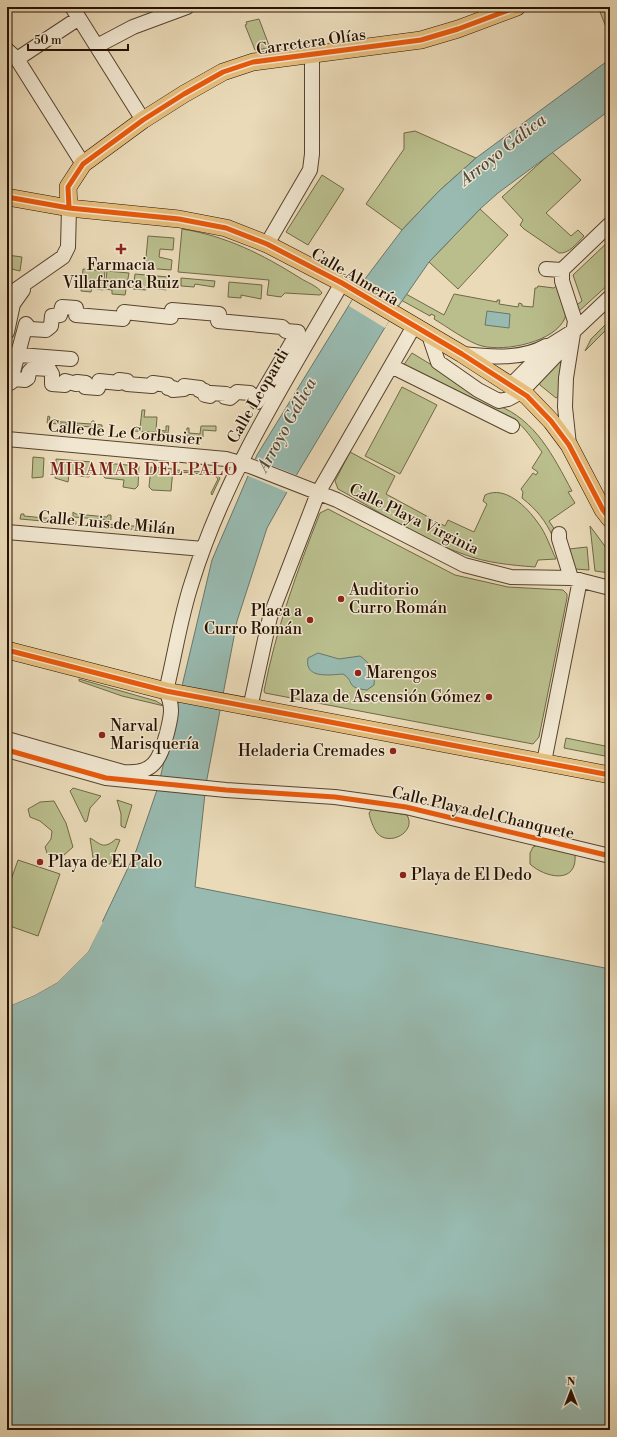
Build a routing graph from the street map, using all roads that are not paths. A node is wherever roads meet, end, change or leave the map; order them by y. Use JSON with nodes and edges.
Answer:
{"nodes":[{"id":1,"x":187,"y":7,"type":"edge"},
{"id":2,"x":517,"y":7,"type":"edge"},
{"id":3,"x":501,"y":10,"type":"edge"},
{"id":4,"x":75,"y":13,"type":"edge"},
{"id":5,"x":97,"y":46,"type":"junction"},
{"id":6,"x":12,"y":54,"type":"edge"},
{"id":7,"x":312,"y":55,"type":"junction"},
{"id":8,"x":143,"y":120,"type":"junction"},
{"id":9,"x":83,"y":164,"type":"junction"},
{"id":10,"x":7,"y":197,"type":"edge"},
{"id":11,"x":69,"y":208,"type":"junction"},
{"id":12,"x":609,"y":219,"type":"edge"},
{"id":13,"x":267,"y":244,"type":"junction"},
{"id":14,"x":546,"y":269,"type":"dead end"},
{"id":15,"x":562,"y":270,"type":"junction"},
{"id":16,"x":27,"y":283,"type":"junction"},
{"id":17,"x":342,"y":283,"type":"junction"},
{"id":18,"x":7,"y":296,"type":"edge"},
{"id":19,"x":610,"y":297,"type":"edge"},
{"id":20,"x":414,"y":326,"type":"junction"},
{"id":21,"x":575,"y":330,"type":"junction"},
{"id":22,"x":7,"y":332,"type":"edge"},
{"id":23,"x":429,"y":335,"type":"junction"},
{"id":24,"x":462,"y":354,"type":"junction"},
{"id":25,"x":12,"y":355,"type":"edge"},
{"id":26,"x":71,"y":359,"type":"dead end"},
{"id":27,"x":391,"y":366,"type":"junction"},
{"id":28,"x":516,"y":388,"type":"junction"},
{"id":29,"x":512,"y":426,"type":"dead end"},
{"id":30,"x":7,"y":439,"type":"edge"},
{"id":31,"x":569,"y":445,"type":"junction"},
{"id":32,"x":242,"y":464,"type":"junction"},
{"id":33,"x":318,"y":493,"type":"junction"},
{"id":34,"x":610,"y":519,"type":"edge"},
{"id":35,"x":7,"y":532,"type":"edge"},
{"id":36,"x":559,"y":534,"type":"dead end"},
{"id":37,"x":203,"y":549,"type":"junction"},
{"id":38,"x":576,"y":579,"type":"junction"},
{"id":39,"x":610,"y":588,"type":"edge"},
{"id":40,"x":7,"y":650,"type":"edge"},
{"id":41,"x":166,"y":691,"type":"junction"},
{"id":42,"x":250,"y":708,"type":"junction"},
{"id":43,"x":7,"y":739,"type":"edge"},
{"id":44,"x":7,"y":750,"type":"edge"},
{"id":45,"x":544,"y":762,"type":"junction"},
{"id":46,"x":610,"y":775,"type":"edge"},
{"id":47,"x":610,"y":856,"type":"edge"}],
"edges":[{"from":1,"to":5,"type":"street"},
{"from":2,"to":3,"type":"main road","name":"Carretera Olías"},
{"from":3,"to":7,"type":"main road","name":"Carretera Olías"},
{"from":4,"to":5,"type":"street"},
{"from":4,"to":6,"type":"street"},
{"from":5,"to":8,"type":"street"},
{"from":6,"to":9,"type":"street"},
{"from":7,"to":8,"type":"main road","name":"Carretera Olías"},
{"from":7,"to":13,"type":"street"},
{"from":8,"to":9,"type":"main road","name":"Carretera Olías"},
{"from":9,"to":11,"type":"main road","name":"Carretera Olías"},
{"from":10,"to":11,"type":"main road","name":"Calle Almería"},
{"from":11,"to":13,"type":"main road","name":"Calle Almería"},
{"from":11,"to":16,"type":"street"},
{"from":12,"to":15,"type":"street"},
{"from":13,"to":17,"type":"main road","name":"Calle Almería"},
{"from":14,"to":15,"type":"street"},
{"from":15,"to":21,"type":"street"},
{"from":16,"to":18,"type":"street"},
{"from":16,"to":22,"type":"street"},
{"from":17,"to":20,"type":"main road","name":"Calle Almería"},
{"from":17,"to":32,"type":"street","name":"Calle Leopardi"},
{"from":19,"to":21,"type":"street"},
{"from":20,"to":23,"type":"main road","name":"Calle Almería"},
{"from":20,"to":27,"type":"street"},
{"from":21,"to":24,"type":"street"},
{"from":21,"to":28,"type":"street"},
{"from":21,"to":31,"type":"street"},
{"from":23,"to":24,"type":"main road","name":"Calle Almería"},
{"from":23,"to":28,"type":"street"},
{"from":24,"to":28,"type":"main road","name":"Calle Almería"},
{"from":25,"to":25,"type":"street"},
{"from":25,"to":26,"type":"street"},
{"from":27,"to":29,"type":"street"},
{"from":27,"to":33,"type":"street"},
{"from":28,"to":31,"type":"main road","name":"Calle Almería"},
{"from":30,"to":32,"type":"street","name":"Calle de Le Corbusier"},
{"from":31,"to":34,"type":"main road","name":"Calle Almería"},
{"from":32,"to":33,"type":"street","name":"Calle Playa Virginia"},
{"from":32,"to":37,"type":"street","name":"Calle Leopardi"},
{"from":33,"to":38,"type":"street","name":"Calle Playa Virginia"},
{"from":33,"to":42,"type":"street"},
{"from":35,"to":37,"type":"street","name":"Calle Luis de Milán"},
{"from":36,"to":38,"type":"street"},
{"from":37,"to":41,"type":"street","name":"Calle Leopardi"},
{"from":38,"to":39,"type":"street","name":"Calle Playa Virginia"},
{"from":38,"to":45,"type":"street"},
{"from":40,"to":41,"type":"main road"},
{"from":41,"to":42,"type":"main road"},
{"from":41,"to":43,"type":"street"},
{"from":42,"to":45,"type":"main road"},
{"from":44,"to":47,"type":"street","name":"Calle Playa del Chanquete"},
{"from":45,"to":46,"type":"main road"}]}
